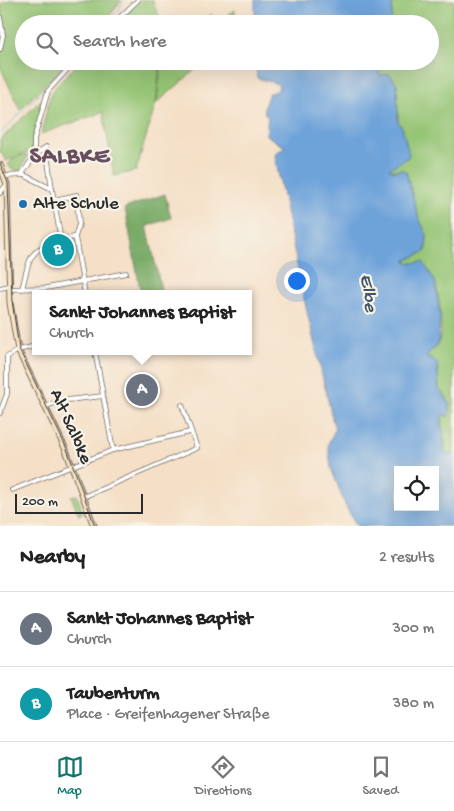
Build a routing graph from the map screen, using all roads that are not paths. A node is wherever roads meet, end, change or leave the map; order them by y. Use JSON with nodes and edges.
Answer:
{"nodes":[{"id":1,"x":138,"y":0,"type":"edge"},
{"id":2,"x":122,"y":15,"type":"edge"},
{"id":3,"x":0,"y":17,"type":"edge"},
{"id":4,"x":0,"y":49,"type":"edge"},
{"id":5,"x":67,"y":70,"type":"edge"},
{"id":6,"x":34,"y":157,"type":"junction"},
{"id":7,"x":0,"y":164,"type":"edge"},
{"id":8,"x":21,"y":175,"type":"junction"},
{"id":9,"x":6,"y":176,"type":"junction"},
{"id":10,"x":7,"y":184,"type":"junction"},
{"id":11,"x":52,"y":189,"type":"junction"},
{"id":12,"x":0,"y":193,"type":"edge"},
{"id":13,"x":54,"y":200,"type":"junction"},
{"id":14,"x":75,"y":237,"type":"junction"},
{"id":15,"x":61,"y":240,"type":"junction"},
{"id":16,"x":126,"y":273,"type":"dead end"},
{"id":17,"x":83,"y":282,"type":"junction"},
{"id":18,"x":0,"y":288,"type":"edge"},
{"id":19,"x":10,"y":288,"type":"junction"},
{"id":20,"x":22,"y":289,"type":"junction"},
{"id":21,"x":32,"y":290,"type":"edge"},
{"id":22,"x":43,"y":290,"type":"edge"},
{"id":23,"x":84,"y":290,"type":"edge"},
{"id":24,"x":32,"y":347,"type":"edge"},
{"id":25,"x":18,"y":350,"type":"junction"},
{"id":26,"x":96,"y":355,"type":"edge"},
{"id":27,"x":7,"y":375,"type":"junction"},
{"id":28,"x":0,"y":376,"type":"edge"},
{"id":29,"x":104,"y":396,"type":"junction"},
{"id":30,"x":182,"y":406,"type":"dead end"},
{"id":31,"x":45,"y":407,"type":"junction"},
{"id":32,"x":0,"y":413,"type":"edge"},
{"id":33,"x":190,"y":432,"type":"junction"},
{"id":34,"x":113,"y":450,"type":"junction"},
{"id":35,"x":72,"y":465,"type":"junction"},
{"id":36,"x":12,"y":490,"type":"dead end"},
{"id":37,"x":83,"y":497,"type":"junction"},
{"id":38,"x":94,"y":526,"type":"edge"}],
"edges":[{"from":1,"to":2,"type":"street"},
{"from":3,"to":4,"type":"street"},
{"from":5,"to":6,"type":"street"},
{"from":6,"to":8,"type":"street"},
{"from":6,"to":11,"type":"street"},
{"from":7,"to":9,"type":"main road","name":"Alt Salbke"},
{"from":8,"to":9,"type":"street"},
{"from":8,"to":11,"type":"street"},
{"from":9,"to":10,"type":"main road","name":"Alt Salbke"},
{"from":10,"to":12,"type":"street"},
{"from":10,"to":19,"type":"main road","name":"Alt Salbke"},
{"from":11,"to":13,"type":"street"},
{"from":13,"to":14,"type":"street"},
{"from":13,"to":15,"type":"street"},
{"from":14,"to":15,"type":"street"},
{"from":14,"to":17,"type":"street"},
{"from":15,"to":20,"type":"street"},
{"from":16,"to":17,"type":"street"},
{"from":17,"to":22,"type":"street"},
{"from":17,"to":23,"type":"street"},
{"from":18,"to":19,"type":"street"},
{"from":19,"to":20,"type":"street"},
{"from":19,"to":25,"type":"main road","name":"Alt Salbke"},
{"from":20,"to":21,"type":"street"},
{"from":24,"to":25,"type":"street"},
{"from":25,"to":27,"type":"street"},
{"from":25,"to":31,"type":"main road","name":"Alt Salbke"},
{"from":26,"to":29,"type":"street"},
{"from":27,"to":28,"type":"street"},
{"from":27,"to":32,"type":"street"},
{"from":29,"to":31,"type":"street"},
{"from":29,"to":34,"type":"street"},
{"from":30,"to":33,"type":"street"},
{"from":31,"to":35,"type":"main road","name":"Alt Salbke"},
{"from":33,"to":34,"type":"street"},
{"from":33,"to":37,"type":"street"},
{"from":34,"to":35,"type":"street"},
{"from":35,"to":36,"type":"street"},
{"from":35,"to":37,"type":"main road","name":"Alt Salbke"},
{"from":37,"to":38,"type":"main road","name":"Alt Salbke"}]}
